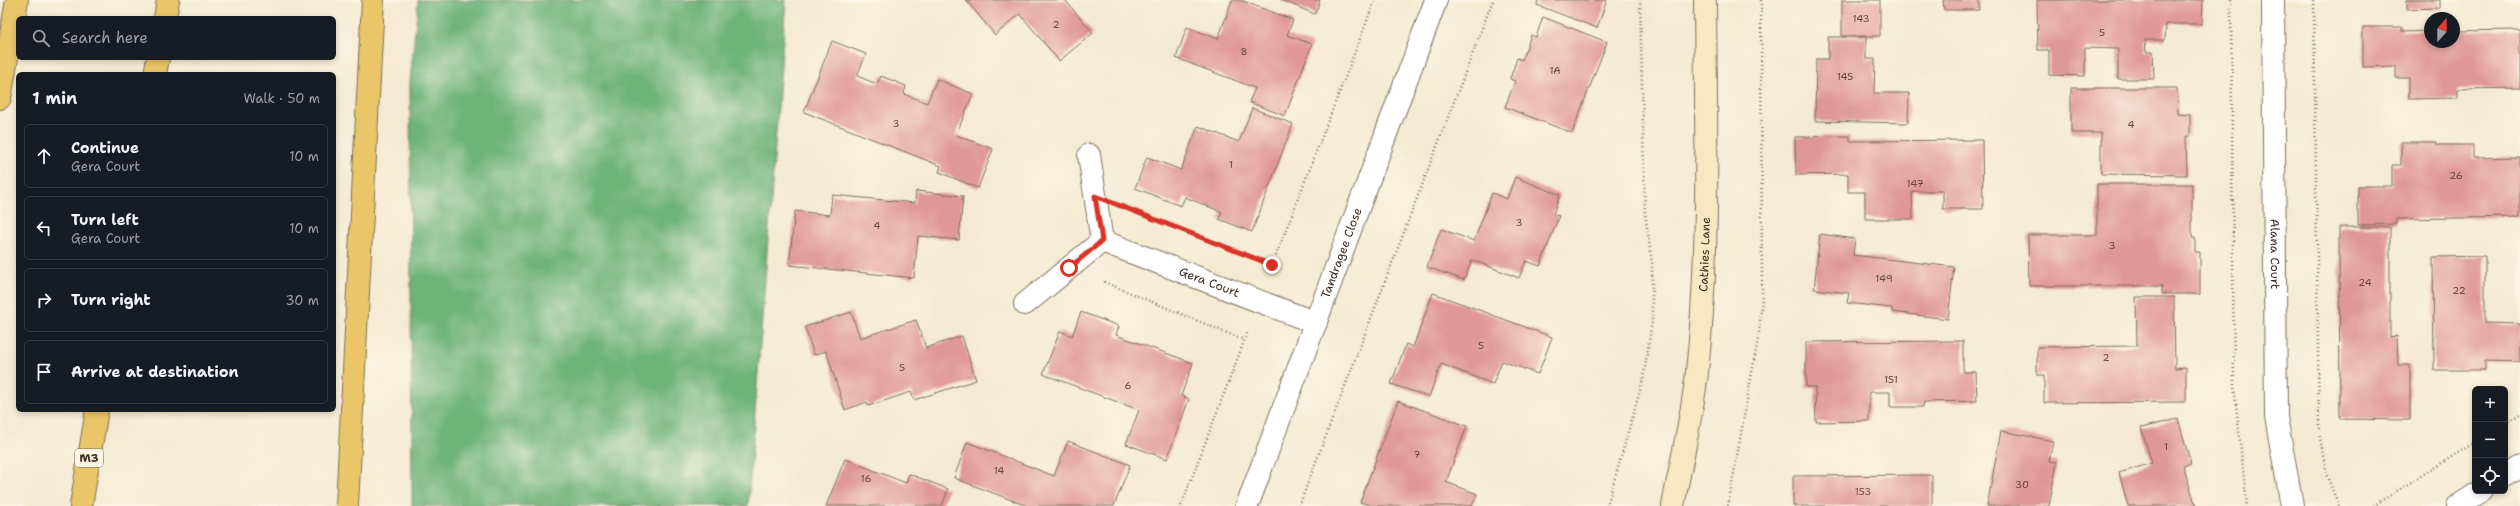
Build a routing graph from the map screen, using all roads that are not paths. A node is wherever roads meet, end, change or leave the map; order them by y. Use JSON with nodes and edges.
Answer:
{"nodes":[{"id":1,"x":17,"y":0,"type":"edge"},
{"id":2,"x":168,"y":0,"type":"edge"},
{"id":3,"x":374,"y":0,"type":"edge"},
{"id":4,"x":1436,"y":0,"type":"edge"},
{"id":5,"x":1706,"y":0,"type":"edge"},
{"id":6,"x":2273,"y":0,"type":"edge"},
{"id":7,"x":165,"y":16,"type":"edge"},
{"id":8,"x":158,"y":60,"type":"edge"},
{"id":9,"x":155,"y":72,"type":"edge"},
{"id":10,"x":0,"y":98,"type":"edge"},
{"id":11,"x":1089,"y":155,"type":"dead end"},
{"id":12,"x":1102,"y":241,"type":"junction"},
{"id":13,"x":1025,"y":304,"type":"dead end"},
{"id":14,"x":1316,"y":323,"type":"junction"},
{"id":15,"x":97,"y":412,"type":"edge"},
{"id":16,"x":2520,"y":467,"type":"edge"},
{"id":17,"x":2508,"y":474,"type":"edge"},
{"id":18,"x":2477,"y":494,"type":"edge"},
{"id":19,"x":81,"y":506,"type":"edge"},
{"id":20,"x":347,"y":506,"type":"edge"},
{"id":21,"x":1247,"y":506,"type":"edge"},
{"id":22,"x":1673,"y":506,"type":"edge"},
{"id":23,"x":2292,"y":506,"type":"edge"},
{"id":24,"x":2458,"y":506,"type":"edge"}],
"edges":[{"from":1,"to":10,"type":"highway"},
{"from":2,"to":7,"type":"highway"},
{"from":3,"to":20,"type":"highway"},
{"from":4,"to":14,"type":"street","name":"Tandragee Close"},
{"from":5,"to":22,"type":"street","name":"Cathies Lane"},
{"from":6,"to":23,"type":"street","name":"Alana Court"},
{"from":8,"to":9,"type":"highway"},
{"from":11,"to":12,"type":"street"},
{"from":12,"to":13,"type":"street"},
{"from":12,"to":14,"type":"street","name":"Gera Court"},
{"from":14,"to":21,"type":"street","name":"Tandragee Close"},
{"from":15,"to":19,"type":"highway","number":"M3"},
{"from":16,"to":17,"type":"street"},
{"from":18,"to":24,"type":"street"}]}
